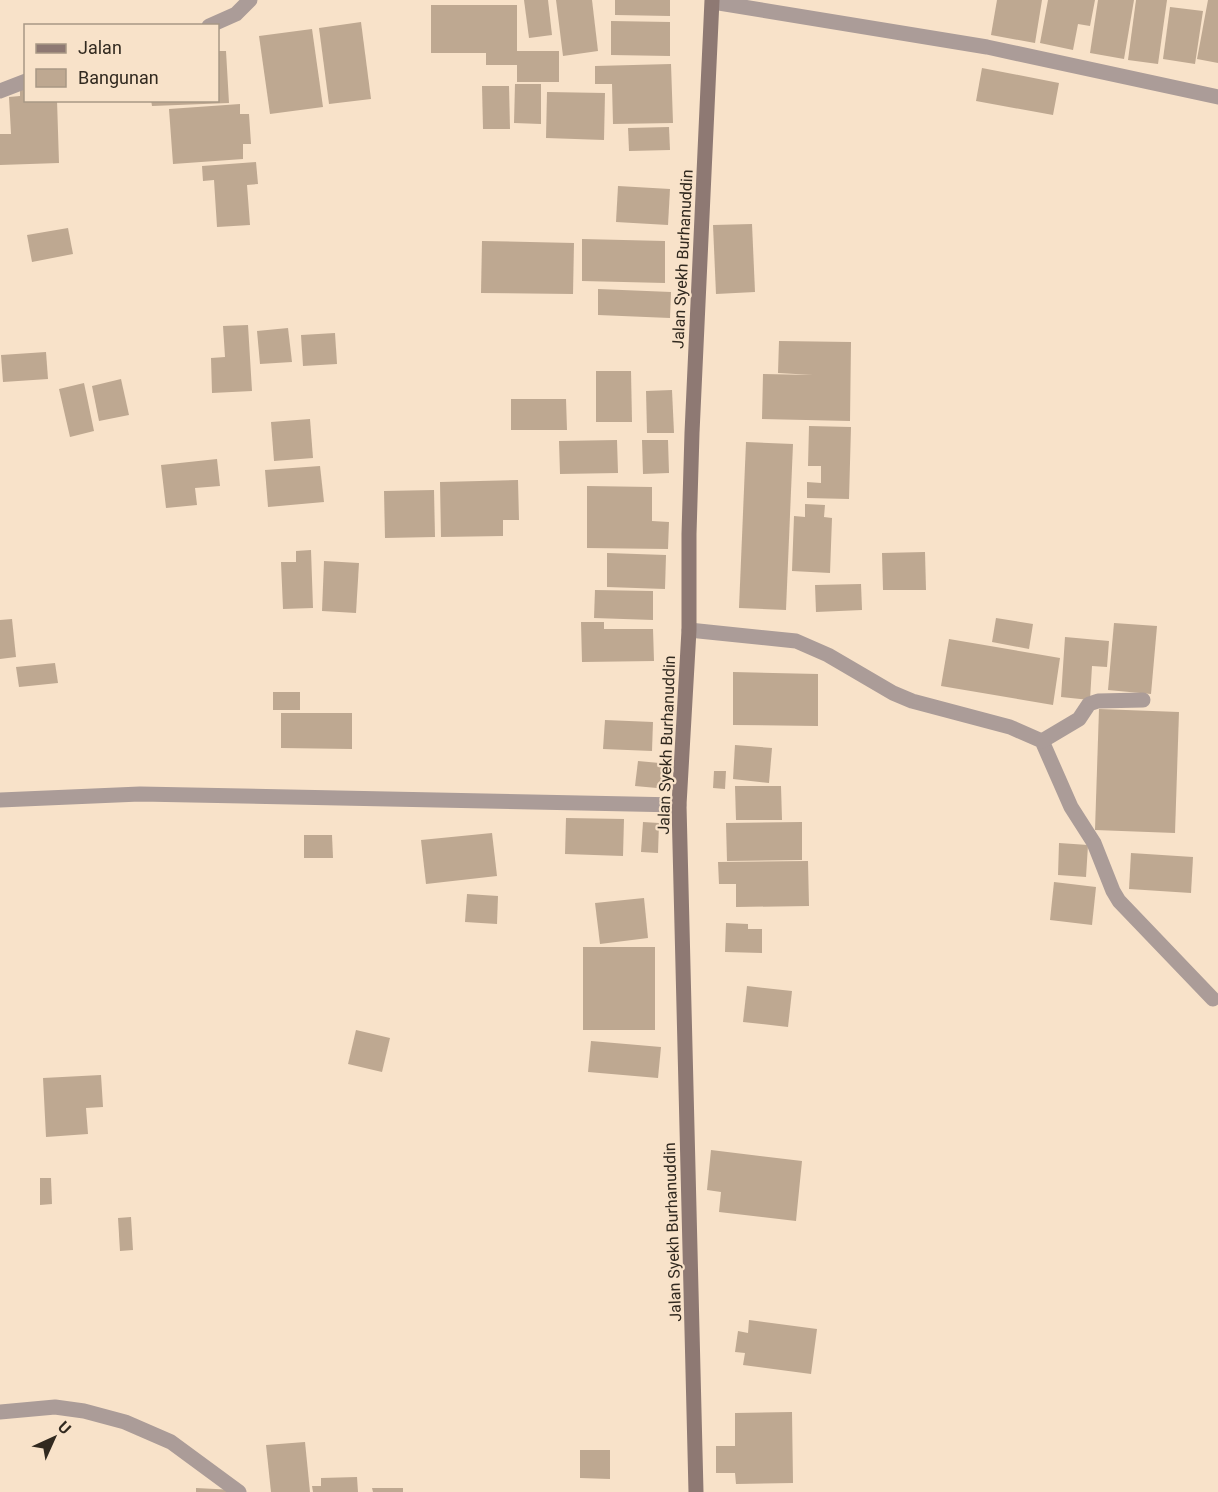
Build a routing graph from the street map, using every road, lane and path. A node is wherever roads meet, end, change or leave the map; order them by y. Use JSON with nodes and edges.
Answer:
{"nodes":[{"id":1,"x":250,"y":0,"type":"edge"},
{"id":2,"x":713,"y":1,"type":"edge"},
{"id":3,"x":214,"y":24,"type":"edge"},
{"id":4,"x":24,"y":82,"type":"edge"},
{"id":5,"x":0,"y":91,"type":"edge"},
{"id":6,"x":1218,"y":97,"type":"edge"},
{"id":7,"x":689,"y":630,"type":"junction"},
{"id":8,"x":1143,"y":700,"type":"dead end"},
{"id":9,"x":1042,"y":741,"type":"junction"},
{"id":10,"x":0,"y":800,"type":"edge"},
{"id":11,"x":679,"y":805,"type":"junction"},
{"id":12,"x":1213,"y":999,"type":"dead end"},
{"id":13,"x":0,"y":1412,"type":"edge"},
{"id":14,"x":239,"y":1492,"type":"edge"},
{"id":15,"x":696,"y":1492,"type":"edge"}],
"edges":[{"from":1,"to":3,"type":"street"},
{"from":2,"to":6,"type":"street"},
{"from":2,"to":7,"type":"main road","name":"Jalan Syekh Burhanuddin"},
{"from":4,"to":5,"type":"street"},
{"from":7,"to":9,"type":"street"},
{"from":7,"to":11,"type":"main road","name":"Jalan Syekh Burhanuddin"},
{"from":8,"to":9,"type":"street"},
{"from":9,"to":12,"type":"street"},
{"from":10,"to":11,"type":"street"},
{"from":11,"to":15,"type":"main road","name":"Jalan Syekh Burhanuddin"},
{"from":13,"to":14,"type":"street"}]}
